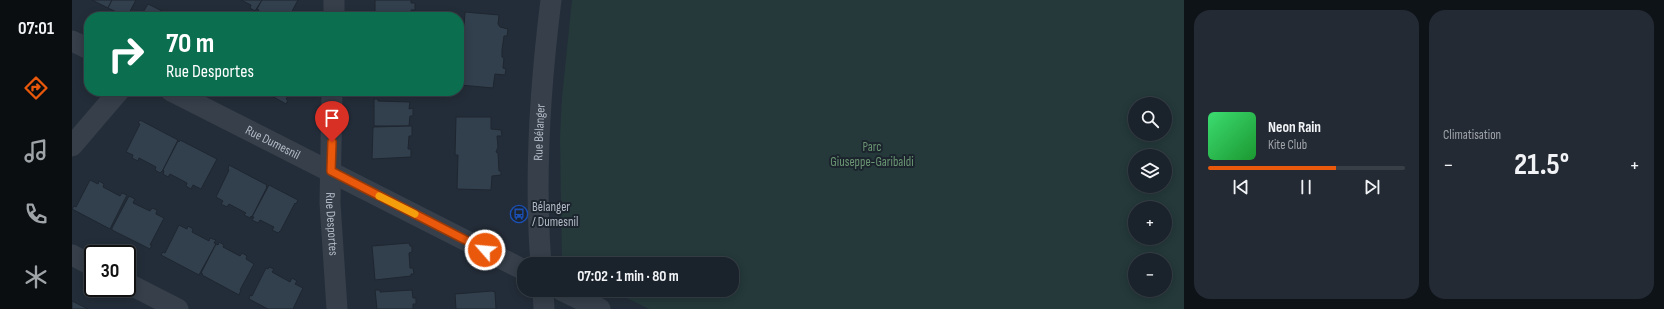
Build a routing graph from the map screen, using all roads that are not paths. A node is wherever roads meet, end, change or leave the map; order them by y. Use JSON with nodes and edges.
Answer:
{"nodes":[{"id":1,"x":334,"y":0,"type":"edge"},
{"id":2,"x":551,"y":0,"type":"edge"},
{"id":3,"x":334,"y":12,"type":"edge"},
{"id":4,"x":72,"y":41,"type":"edge"},
{"id":5,"x":84,"y":47,"type":"edge"},
{"id":6,"x":115,"y":96,"type":"edge"},
{"id":7,"x":181,"y":96,"type":"edge"},
{"id":8,"x":332,"y":96,"type":"edge"},
{"id":9,"x":72,"y":146,"type":"edge"},
{"id":10,"x":331,"y":171,"type":"junction"},
{"id":11,"x":72,"y":255,"type":"edge"},
{"id":12,"x":541,"y":257,"type":"edge"},
{"id":13,"x":84,"y":261,"type":"edge"},
{"id":14,"x":517,"y":266,"type":"edge"},
{"id":15,"x":136,"y":288,"type":"edge"},
{"id":16,"x":543,"y":297,"type":"edge"},
{"id":17,"x":575,"y":297,"type":"edge"},
{"id":18,"x":178,"y":309,"type":"edge"},
{"id":19,"x":337,"y":309,"type":"edge"},
{"id":20,"x":544,"y":309,"type":"edge"},
{"id":21,"x":600,"y":309,"type":"edge"}],
"edges":[{"from":1,"to":3,"type":"street"},
{"from":2,"to":12,"type":"street","name":"Rue Bélanger"},
{"from":4,"to":5,"type":"street"},
{"from":6,"to":9,"type":"street"},
{"from":7,"to":10,"type":"street","name":"Rue Dumesnil"},
{"from":8,"to":10,"type":"street","name":"Rue Desportes"},
{"from":10,"to":14,"type":"street","name":"Rue Dumesnil"},
{"from":10,"to":19,"type":"street","name":"Rue Desportes"},
{"from":11,"to":13,"type":"street"},
{"from":15,"to":18,"type":"street"},
{"from":16,"to":20,"type":"street"},
{"from":17,"to":21,"type":"street"}]}
